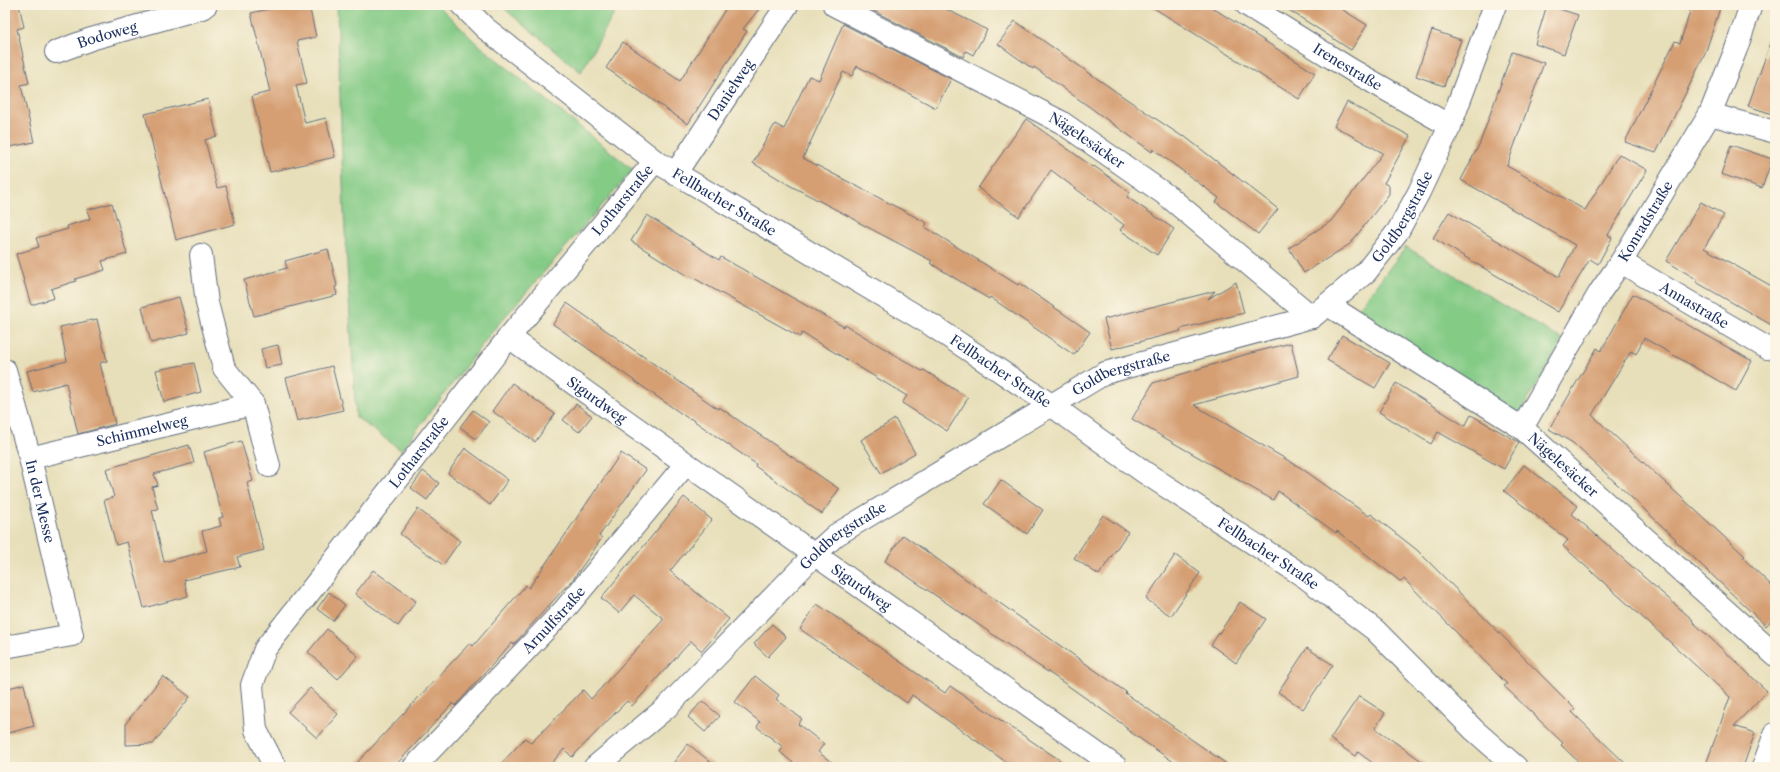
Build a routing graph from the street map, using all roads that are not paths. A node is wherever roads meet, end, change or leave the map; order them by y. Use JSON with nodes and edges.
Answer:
{"nodes":[{"id":1,"x":206,"y":5,"type":"edge"},
{"id":2,"x":462,"y":5,"type":"edge"},
{"id":3,"x":787,"y":5,"type":"edge"},
{"id":4,"x":834,"y":5,"type":"edge"},
{"id":5,"x":1247,"y":5,"type":"edge"},
{"id":6,"x":1495,"y":5,"type":"edge"},
{"id":7,"x":1751,"y":5,"type":"edge"},
{"id":8,"x":56,"y":52,"type":"dead end"},
{"id":9,"x":1710,"y":114,"type":"junction"},
{"id":10,"x":1450,"y":126,"type":"junction"},
{"id":11,"x":1775,"y":132,"type":"edge"},
{"id":12,"x":655,"y":161,"type":"junction"},
{"id":13,"x":675,"y":174,"type":"junction"},
{"id":14,"x":201,"y":255,"type":"dead end"},
{"id":15,"x":1621,"y":262,"type":"junction"},
{"id":16,"x":1320,"y":311,"type":"junction"},
{"id":17,"x":509,"y":337,"type":"junction"},
{"id":18,"x":1767,"y":348,"type":"dead end"},
{"id":19,"x":5,"y":370,"type":"edge"},
{"id":20,"x":253,"y":404,"type":"junction"},
{"id":21,"x":1051,"y":405,"type":"junction"},
{"id":22,"x":1522,"y":428,"type":"junction"},
{"id":23,"x":30,"y":458,"type":"junction"},
{"id":24,"x":685,"y":465,"type":"junction"},
{"id":25,"x":269,"y":466,"type":"dead end"},
{"id":26,"x":815,"y":554,"type":"junction"},
{"id":27,"x":5,"y":647,"type":"edge"},
{"id":28,"x":1775,"y":656,"type":"edge"},
{"id":29,"x":1775,"y":734,"type":"edge"},
{"id":30,"x":275,"y":767,"type":"edge"},
{"id":31,"x":414,"y":767,"type":"edge"},
{"id":32,"x":595,"y":767,"type":"edge"},
{"id":33,"x":1116,"y":767,"type":"edge"},
{"id":34,"x":1516,"y":767,"type":"edge"},
{"id":35,"x":1763,"y":767,"type":"edge"}],
"edges":[{"from":1,"to":8,"type":"street","name":"Bodoweg"},
{"from":2,"to":12,"type":"street","name":"Fellbacher Straße"},
{"from":3,"to":13,"type":"street","name":"Danielweg"},
{"from":4,"to":16,"type":"street","name":"Nägelesäcker"},
{"from":5,"to":10,"type":"street","name":"Irenestraße"},
{"from":6,"to":10,"type":"street","name":"Goldbergstraße"},
{"from":7,"to":9,"type":"street","name":"Konradstraße"},
{"from":9,"to":11,"type":"street"},
{"from":9,"to":15,"type":"street","name":"Konradstraße"},
{"from":10,"to":16,"type":"street","name":"Goldbergstraße"},
{"from":12,"to":13,"type":"street","name":"Fellbacher Straße"},
{"from":12,"to":17,"type":"street","name":"Lotharstraße"},
{"from":13,"to":21,"type":"street","name":"Fellbacher Straße"},
{"from":14,"to":20,"type":"street"},
{"from":15,"to":18,"type":"street","name":"Annastraße"},
{"from":15,"to":22,"type":"street","name":"Konradstraße"},
{"from":16,"to":21,"type":"street","name":"Goldbergstraße"},
{"from":16,"to":22,"type":"street","name":"Nägelesäcker"},
{"from":17,"to":24,"type":"street","name":"Sigurdweg"},
{"from":17,"to":30,"type":"street","name":"Lotharstraße"},
{"from":19,"to":23,"type":"street","name":"In der Messe"},
{"from":20,"to":23,"type":"street","name":"Schimmelweg"},
{"from":20,"to":25,"type":"street"},
{"from":21,"to":26,"type":"street","name":"Goldbergstraße"},
{"from":21,"to":34,"type":"street","name":"Fellbacher Straße"},
{"from":22,"to":28,"type":"street","name":"Nägelesäcker"},
{"from":23,"to":27,"type":"street","name":"In der Messe"},
{"from":24,"to":26,"type":"street","name":"Sigurdweg"},
{"from":24,"to":31,"type":"street","name":"Arnulfstraße"},
{"from":26,"to":32,"type":"street","name":"Goldbergstraße"},
{"from":26,"to":33,"type":"street","name":"Sigurdweg"},
{"from":29,"to":35,"type":"street"}]}
